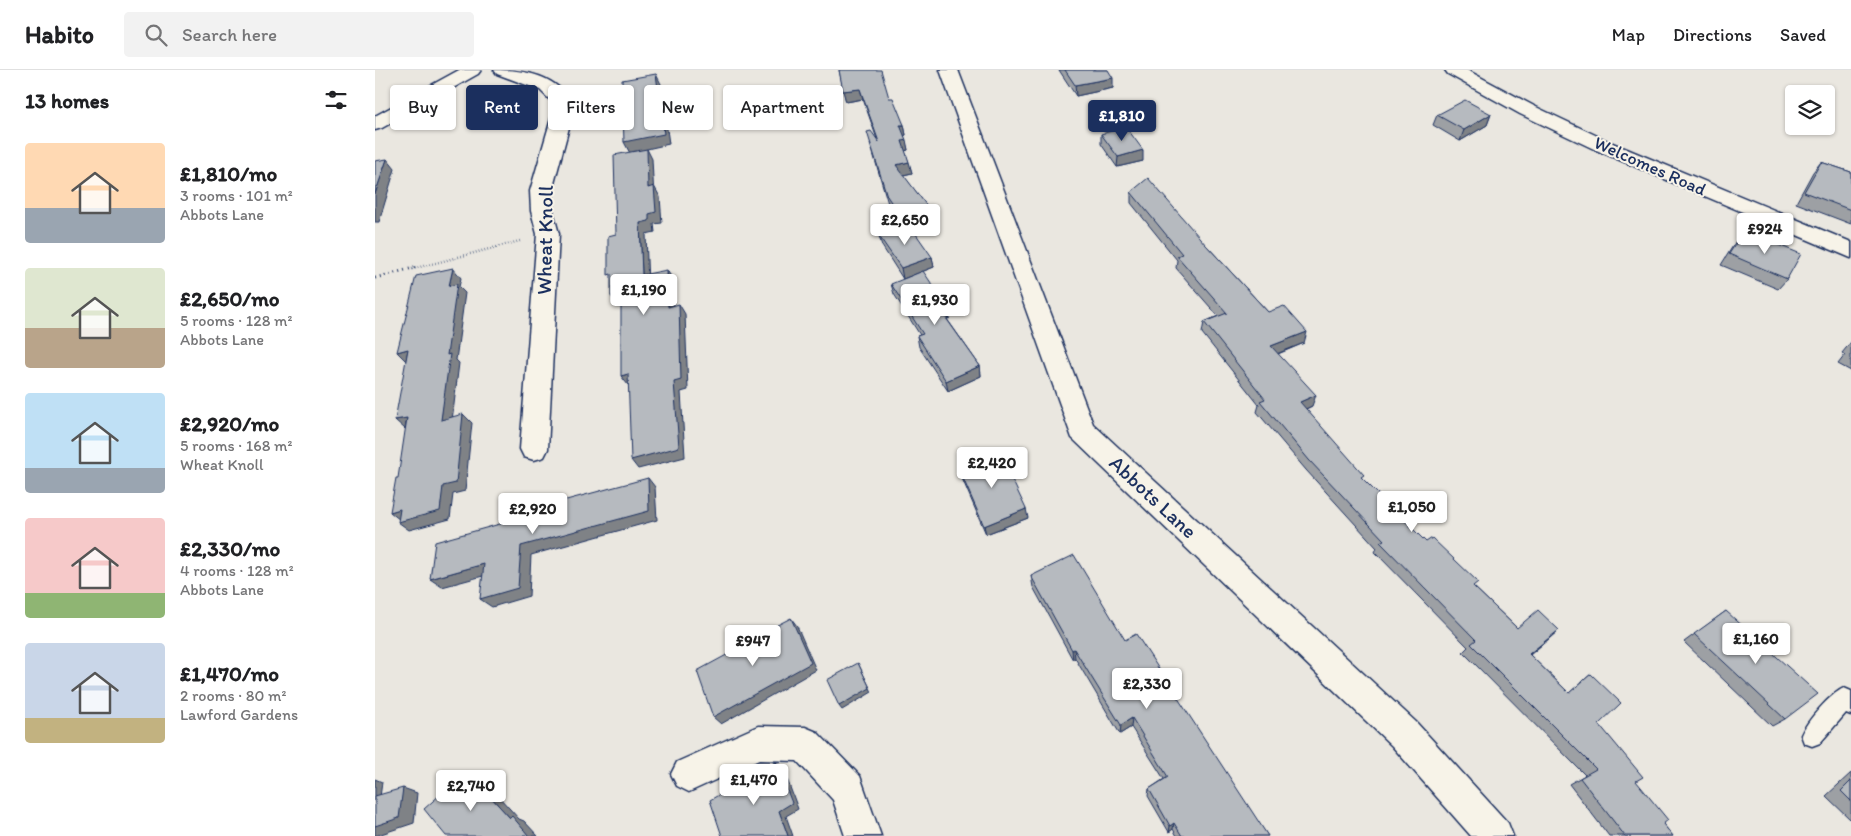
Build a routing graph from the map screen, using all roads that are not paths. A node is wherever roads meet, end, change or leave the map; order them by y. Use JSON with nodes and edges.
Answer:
{"nodes":[{"id":1,"x":473,"y":70,"type":"edge"},
{"id":2,"x":503,"y":70,"type":"edge"},
{"id":3,"x":949,"y":70,"type":"edge"},
{"id":4,"x":1453,"y":70,"type":"edge"},
{"id":5,"x":375,"y":124,"type":"edge"},
{"id":6,"x":1851,"y":251,"type":"edge"},
{"id":7,"x":534,"y":449,"type":"dead end"},
{"id":8,"x":1851,"y":704,"type":"edge"},
{"id":9,"x":1812,"y":735,"type":"dead end"},
{"id":10,"x":689,"y":774,"type":"dead end"},
{"id":11,"x":863,"y":836,"type":"edge"},
{"id":12,"x":1495,"y":836,"type":"edge"}],
"edges":[{"from":1,"to":5,"type":"street"},
{"from":2,"to":7,"type":"street","name":"Wheat Knoll"},
{"from":3,"to":12,"type":"street","name":"Abbots Lane"},
{"from":4,"to":6,"type":"street","name":"Welcomes Road"},
{"from":8,"to":9,"type":"lane"},
{"from":10,"to":11,"type":"street"}]}
